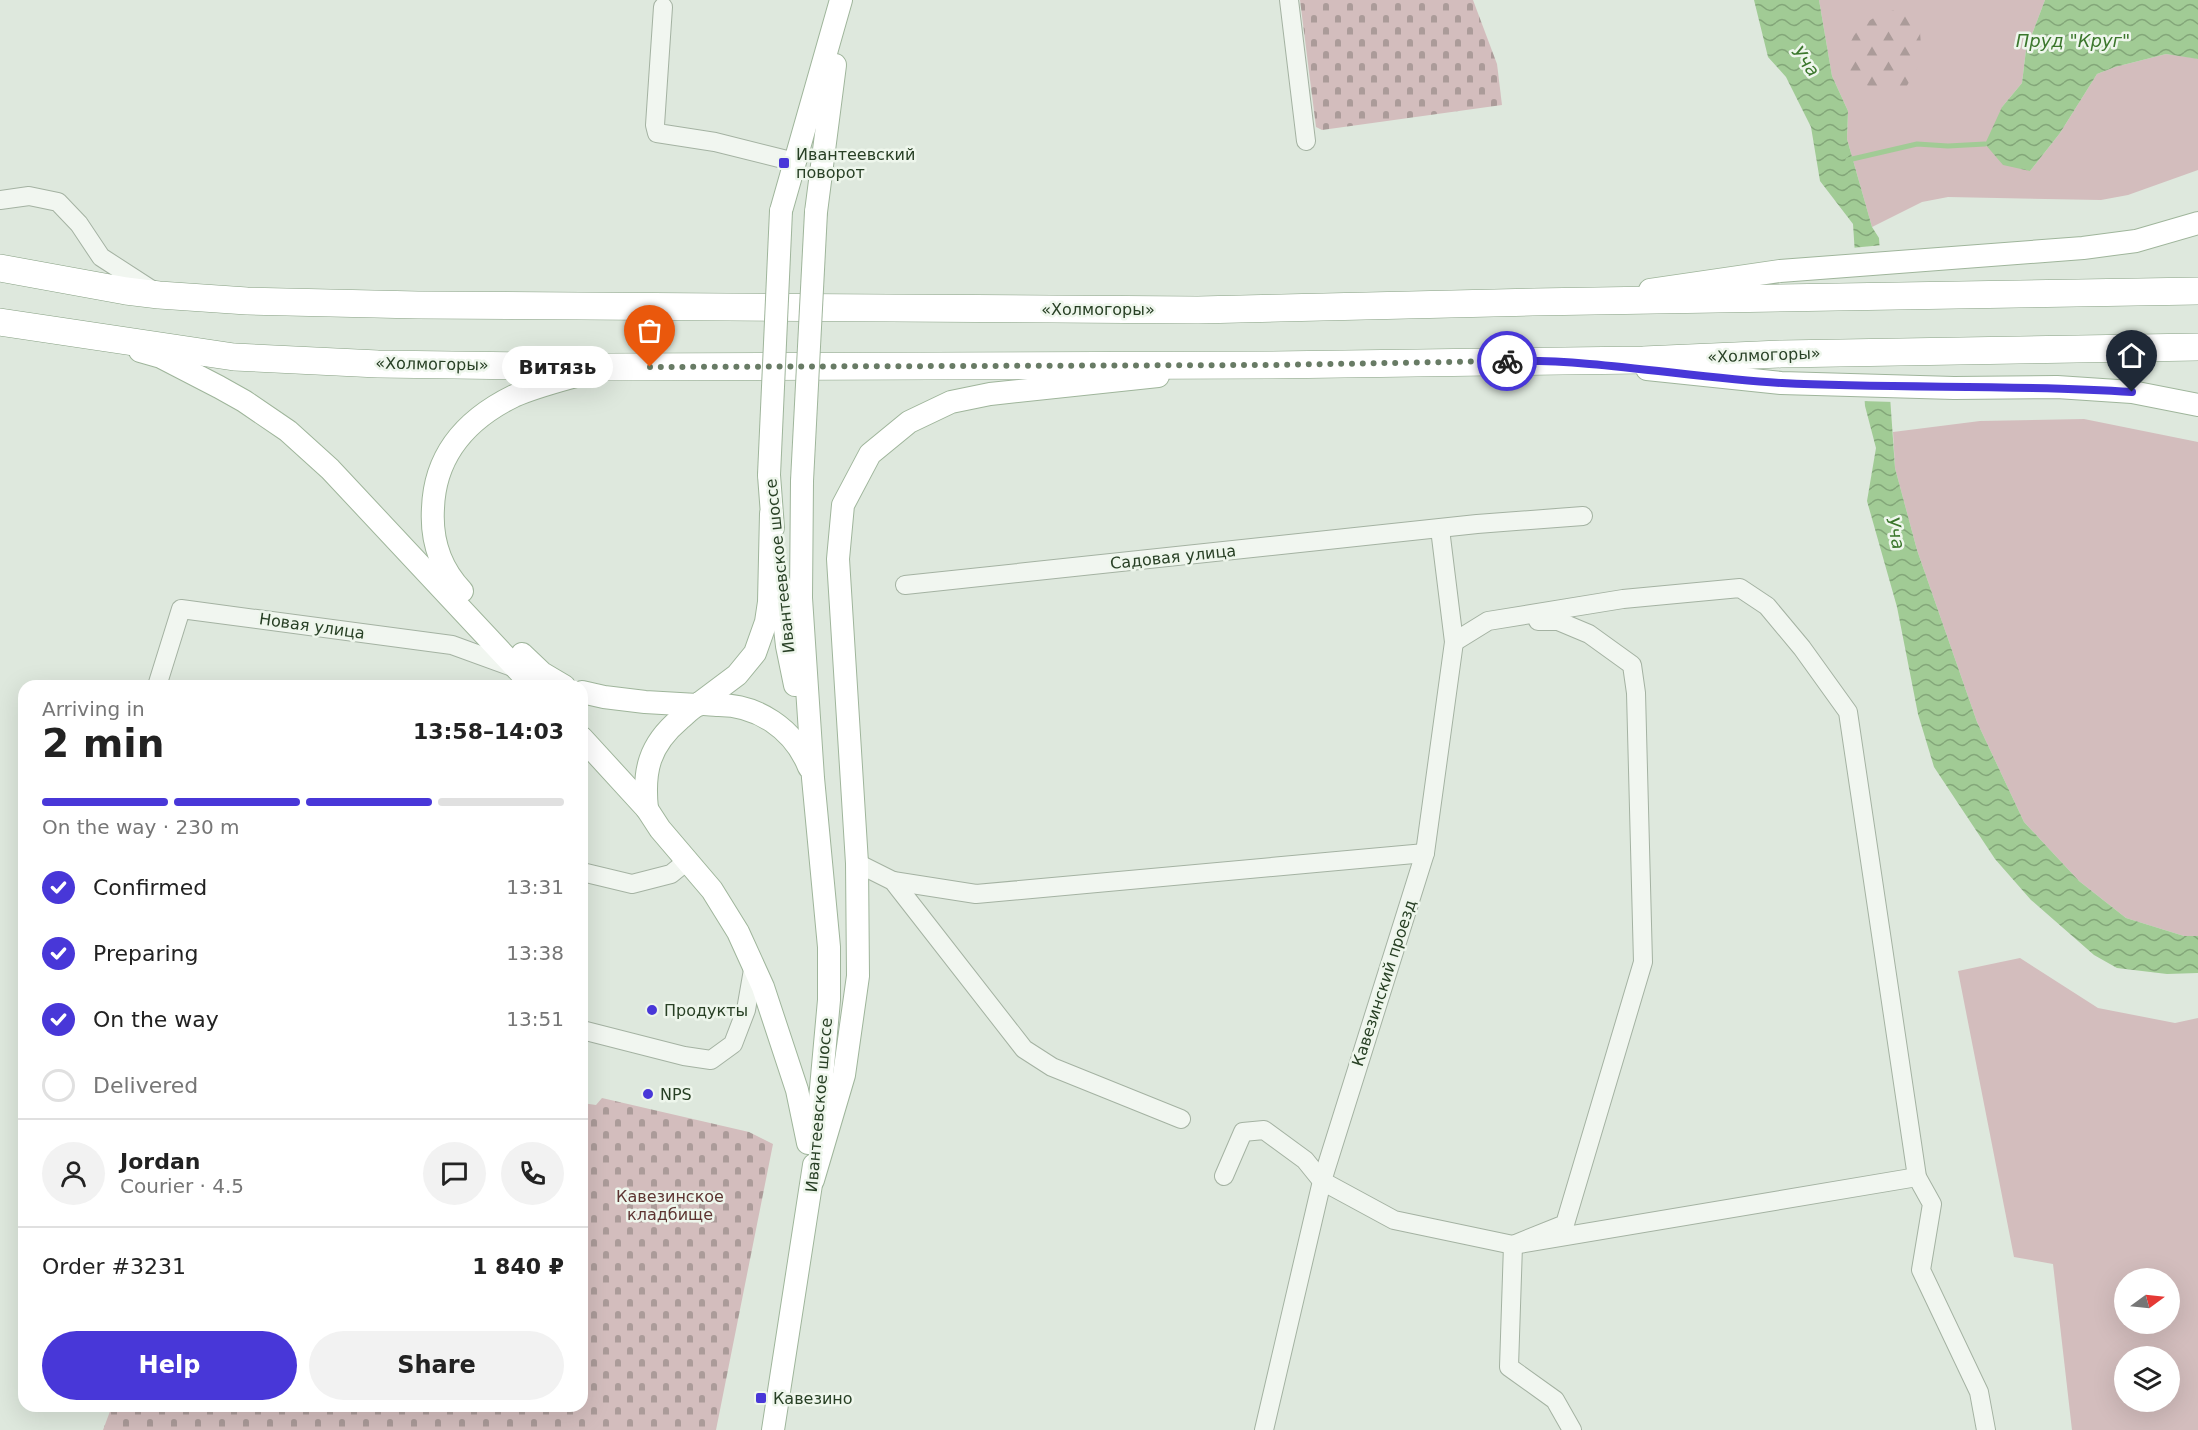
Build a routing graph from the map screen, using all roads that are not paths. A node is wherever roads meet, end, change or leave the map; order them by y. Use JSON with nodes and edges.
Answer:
{"nodes":[{"id":1,"x":842,"y":0,"type":"edge"},
{"id":2,"x":1289,"y":0,"type":"edge"},
{"id":3,"x":663,"y":7,"type":"dead end"},
{"id":4,"x":1306,"y":141,"type":"dead end"},
{"id":5,"x":795,"y":162,"type":"junction"},
{"id":6,"x":0,"y":200,"type":"edge"},
{"id":7,"x":2198,"y":223,"type":"edge"},
{"id":8,"x":0,"y":268,"type":"edge"},
{"id":9,"x":2198,"y":289,"type":"edge"},
{"id":10,"x":159,"y":295,"type":"junction"},
{"id":11,"x":1575,"y":301,"type":"junction"},
{"id":12,"x":0,"y":322,"type":"edge"},
{"id":13,"x":90,"y":336,"type":"junction"},
{"id":14,"x":2198,"y":347,"type":"edge"},
{"id":15,"x":1559,"y":360,"type":"junction"},
{"id":16,"x":1272,"y":365,"type":"junction"},
{"id":17,"x":607,"y":367,"type":"junction"},
{"id":18,"x":2198,"y":405,"type":"edge"},
{"id":19,"x":771,"y":514,"type":"junction"},
{"id":20,"x":1583,"y":516,"type":"dead end"},
{"id":21,"x":1440,"y":529,"type":"junction"},
{"id":22,"x":905,"y":585,"type":"dead end"},
{"id":23,"x":1488,"y":621,"type":"junction"},
{"id":24,"x":1454,"y":642,"type":"junction"},
{"id":25,"x":526,"y":678,"type":"edge"},
{"id":26,"x":159,"y":680,"type":"edge"},
{"id":27,"x":554,"y":680,"type":"edge"},
{"id":28,"x":588,"y":694,"type":"edge"},
{"id":29,"x":697,"y":705,"type":"junction"},
{"id":30,"x":588,"y":745,"type":"edge"},
{"id":31,"x":813,"y":778,"type":"junction"},
{"id":32,"x":647,"y":809,"type":"junction"},
{"id":33,"x":1425,"y":853,"type":"junction"},
{"id":34,"x":687,"y":861,"type":"junction"},
{"id":35,"x":857,"y":863,"type":"junction"},
{"id":36,"x":588,"y":873,"type":"edge"},
{"id":37,"x":893,"y":881,"type":"junction"},
{"id":38,"x":754,"y":964,"type":"junction"},
{"id":39,"x":588,"y":1032,"type":"edge"},
{"id":40,"x":1181,"y":1119,"type":"dead end"},
{"id":41,"x":1224,"y":1176,"type":"dead end"},
{"id":42,"x":1917,"y":1177,"type":"junction"},
{"id":43,"x":813,"y":1180,"type":"junction"},
{"id":44,"x":1322,"y":1181,"type":"junction"},
{"id":45,"x":1513,"y":1245,"type":"junction"},
{"id":46,"x":773,"y":1430,"type":"edge"},
{"id":47,"x":1264,"y":1430,"type":"edge"},
{"id":48,"x":1572,"y":1430,"type":"edge"},
{"id":49,"x":1986,"y":1430,"type":"edge"}],
"edges":[{"from":1,"to":5,"type":"main road","name":"Ивантеевское шоссе"},
{"from":1,"to":31,"type":"main road","name":"Ивантеевское шоссе","bridge":true},
{"from":2,"to":4,"type":"street"},
{"from":3,"to":5,"type":"street"},
{"from":5,"to":19,"type":"main road","name":"Ивантеевское шоссе","bridge":true},
{"from":6,"to":10,"type":"street"},
{"from":7,"to":11,"type":"main road"},
{"from":8,"to":10,"type":"highway","name":"«Холмогоры»"},
{"from":9,"to":11,"type":"highway","name":"«Холмогоры»"},
{"from":10,"to":11,"type":"highway","name":"«Холмогоры»"},
{"from":12,"to":13,"type":"highway","name":"«Холмогоры»"},
{"from":13,"to":17,"type":"highway","name":"«Холмогоры»"},
{"from":13,"to":25,"type":"main road"},
{"from":14,"to":15,"type":"highway","name":"«Холмогоры»"},
{"from":15,"to":16,"type":"highway","name":"«Холмогоры»"},
{"from":15,"to":18,"type":"main road"},
{"from":16,"to":17,"type":"highway","name":"«Холмогоры»"},
{"from":16,"to":35,"type":"main road"},
{"from":17,"to":27,"type":"main road"},
{"from":19,"to":29,"type":"main road"},
{"from":19,"to":31,"type":"main road","name":"Ивантеевское шоссе"},
{"from":20,"to":21,"type":"street","name":"Садовая улица"},
{"from":21,"to":22,"type":"street","name":"Садовая улица"},
{"from":21,"to":24,"type":"street","name":"Кавезинский проезд"},
{"from":23,"to":24,"type":"street"},
{"from":23,"to":42,"type":"street"},
{"from":23,"to":45,"type":"street"},
{"from":24,"to":33,"type":"street","name":"Кавезинский проезд"},
{"from":25,"to":26,"type":"street","name":"Новая улица"},
{"from":28,"to":29,"type":"main road"},
{"from":29,"to":31,"type":"main road"},
{"from":29,"to":32,"type":"main road"},
{"from":30,"to":32,"type":"main road"},
{"from":31,"to":43,"type":"main road","name":"Ивантеевское шоссе"},
{"from":32,"to":34,"type":"main road"},
{"from":33,"to":37,"type":"street"},
{"from":33,"to":44,"type":"street","name":"Кавезинский проезд"},
{"from":34,"to":36,"type":"street"},
{"from":34,"to":38,"type":"main road"},
{"from":35,"to":37,"type":"street"},
{"from":35,"to":43,"type":"main road"},
{"from":37,"to":40,"type":"street"},
{"from":38,"to":39,"type":"street"},
{"from":38,"to":43,"type":"main road"},
{"from":41,"to":44,"type":"street"},
{"from":42,"to":45,"type":"street"},
{"from":42,"to":49,"type":"street"},
{"from":43,"to":46,"type":"main road","name":"Ивантеевское шоссе"},
{"from":44,"to":45,"type":"street"},
{"from":44,"to":47,"type":"street","name":"Кавезинский проезд"},
{"from":45,"to":48,"type":"street"}]}
